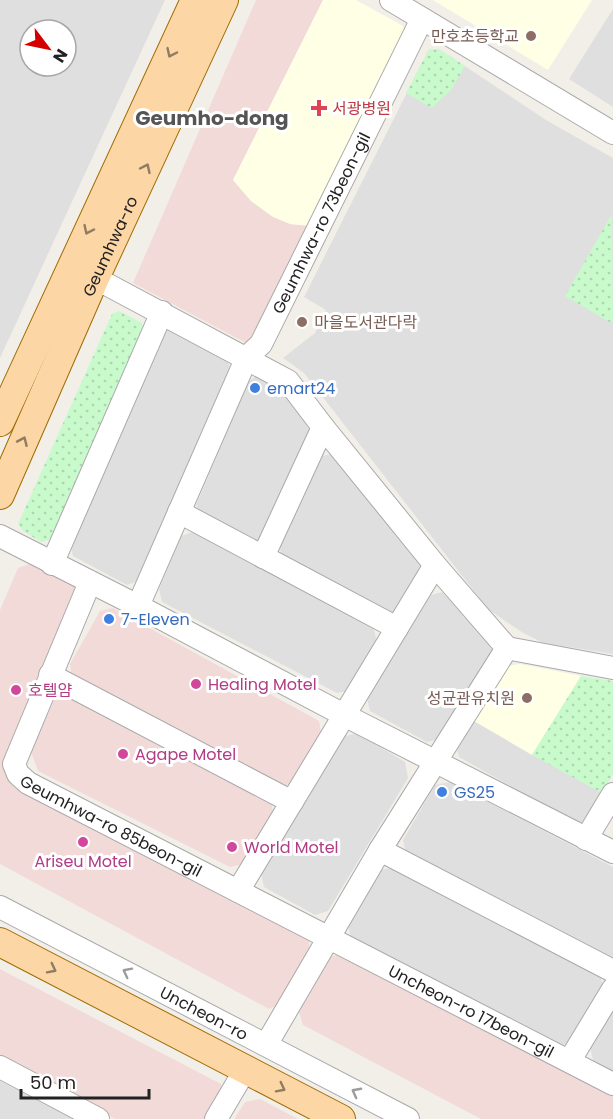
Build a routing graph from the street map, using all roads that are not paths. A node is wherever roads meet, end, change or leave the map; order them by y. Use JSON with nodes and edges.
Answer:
{"nodes":[{"id":1,"x":195,"y":0,"type":"edge"},
{"id":2,"x":224,"y":0,"type":"edge"},
{"id":3,"x":391,"y":0,"type":"edge"},
{"id":4,"x":422,"y":19,"type":"junction"},
{"id":5,"x":613,"y":132,"type":"edge"},
{"id":6,"x":95,"y":278,"type":"junction"},
{"id":7,"x":162,"y":312,"type":"junction"},
{"id":8,"x":247,"y":357,"type":"junction"},
{"id":9,"x":0,"y":422,"type":"edge"},
{"id":10,"x":323,"y":427,"type":"junction"},
{"id":11,"x":0,"y":495,"type":"edge"},
{"id":12,"x":179,"y":512,"type":"junction"},
{"id":13,"x":0,"y":536,"type":"edge"},
{"id":14,"x":263,"y":557,"type":"junction"},
{"id":15,"x":52,"y":564,"type":"junction"},
{"id":16,"x":435,"y":565,"type":"junction"},
{"id":17,"x":90,"y":582,"type":"junction"},
{"id":18,"x":138,"y":606,"type":"junction"},
{"id":19,"x":397,"y":628,"type":"junction"},
{"id":20,"x":507,"y":648,"type":"junction"},
{"id":21,"x":613,"y":668,"type":"edge"},
{"id":22,"x":50,"y":675,"type":"junction"},
{"id":23,"x":344,"y":715,"type":"junction"},
{"id":24,"x":435,"y":760,"type":"junction"},
{"id":25,"x":613,"y":794,"type":"edge"},
{"id":26,"x":292,"y":801,"type":"junction"},
{"id":27,"x":586,"y":839,"type":"junction"},
{"id":28,"x":380,"y":850,"type":"junction"},
{"id":29,"x":613,"y":852,"type":"edge"},
{"id":30,"x":238,"y":891,"type":"junction"},
{"id":31,"x":0,"y":907,"type":"edge"},
{"id":32,"x":329,"y":939,"type":"junction"},
{"id":33,"x":0,"y":942,"type":"edge"},
{"id":34,"x":613,"y":971,"type":"edge"},
{"id":35,"x":613,"y":989,"type":"edge"},
{"id":36,"x":267,"y":1045,"type":"junction"},
{"id":37,"x":570,"y":1060,"type":"junction"},
{"id":38,"x":0,"y":1067,"type":"edge"},
{"id":39,"x":245,"y":1070,"type":"junction"},
{"id":40,"x":613,"y":1084,"type":"edge"},
{"id":41,"x":98,"y":1119,"type":"edge"},
{"id":42,"x":216,"y":1119,"type":"edge"},
{"id":43,"x":340,"y":1119,"type":"edge"},
{"id":44,"x":408,"y":1119,"type":"edge"}],
"edges":[{"from":1,"to":9,"type":"main road","name":"Geumhwa-ro","one_way":true},
{"from":6,"to":2,"type":"main road","name":"Geumhwa-ro","one_way":true},
{"from":3,"to":4,"type":"street"},
{"from":4,"to":5,"type":"street"},
{"from":4,"to":8,"type":"street","name":"Geumhwa-ro 73beon-gil"},
{"from":6,"to":7,"type":"street"},
{"from":11,"to":6,"type":"main road","name":"Geumhwa-ro","one_way":true},
{"from":7,"to":8,"type":"street"},
{"from":7,"to":15,"type":"street"},
{"from":8,"to":10,"type":"street"},
{"from":8,"to":12,"type":"street","name":"Geumhwa-ro 73beon-gil"},
{"from":10,"to":14,"type":"street"},
{"from":10,"to":16,"type":"street"},
{"from":12,"to":14,"type":"street"},
{"from":12,"to":18,"type":"street","name":"Geumhwa-ro 73beon-gil"},
{"from":13,"to":15,"type":"street"},
{"from":14,"to":19,"type":"street"},
{"from":15,"to":17,"type":"street"},
{"from":16,"to":19,"type":"street"},
{"from":16,"to":20,"type":"street"},
{"from":17,"to":18,"type":"street"},
{"from":17,"to":22,"type":"street","name":"Geumhwa-ro 85beon-gil"},
{"from":18,"to":23,"type":"street"},
{"from":19,"to":23,"type":"street"},
{"from":20,"to":21,"type":"street"},
{"from":20,"to":24,"type":"street"},
{"from":22,"to":26,"type":"street"},
{"from":22,"to":30,"type":"street","name":"Geumhwa-ro 85beon-gil"},
{"from":23,"to":24,"type":"street"},
{"from":23,"to":26,"type":"street"},
{"from":24,"to":27,"type":"street"},
{"from":24,"to":28,"type":"street"},
{"from":25,"to":27,"type":"street"},
{"from":26,"to":30,"type":"street"},
{"from":27,"to":29,"type":"street"},
{"from":28,"to":32,"type":"street"},
{"from":28,"to":34,"type":"street"},
{"from":30,"to":32,"type":"street","name":"Geumhwa-ro 85beon-gil"},
{"from":36,"to":31,"type":"street","name":"Uncheon-ro","one_way":true},
{"from":32,"to":36,"type":"street"},
{"from":32,"to":37,"type":"street","name":"Uncheon-ro 17beon-gil"},
{"from":33,"to":39,"type":"main road","name":"Uncheon-ro","one_way":true},
{"from":35,"to":37,"type":"street"},
{"from":44,"to":36,"type":"street","name":"Uncheon-ro","one_way":true},
{"from":37,"to":40,"type":"street","name":"Uncheon-ro 17beon-gil"},
{"from":38,"to":41,"type":"street"},
{"from":39,"to":42,"type":"street"},
{"from":39,"to":43,"type":"main road","name":"Uncheon-ro","one_way":true}]}
